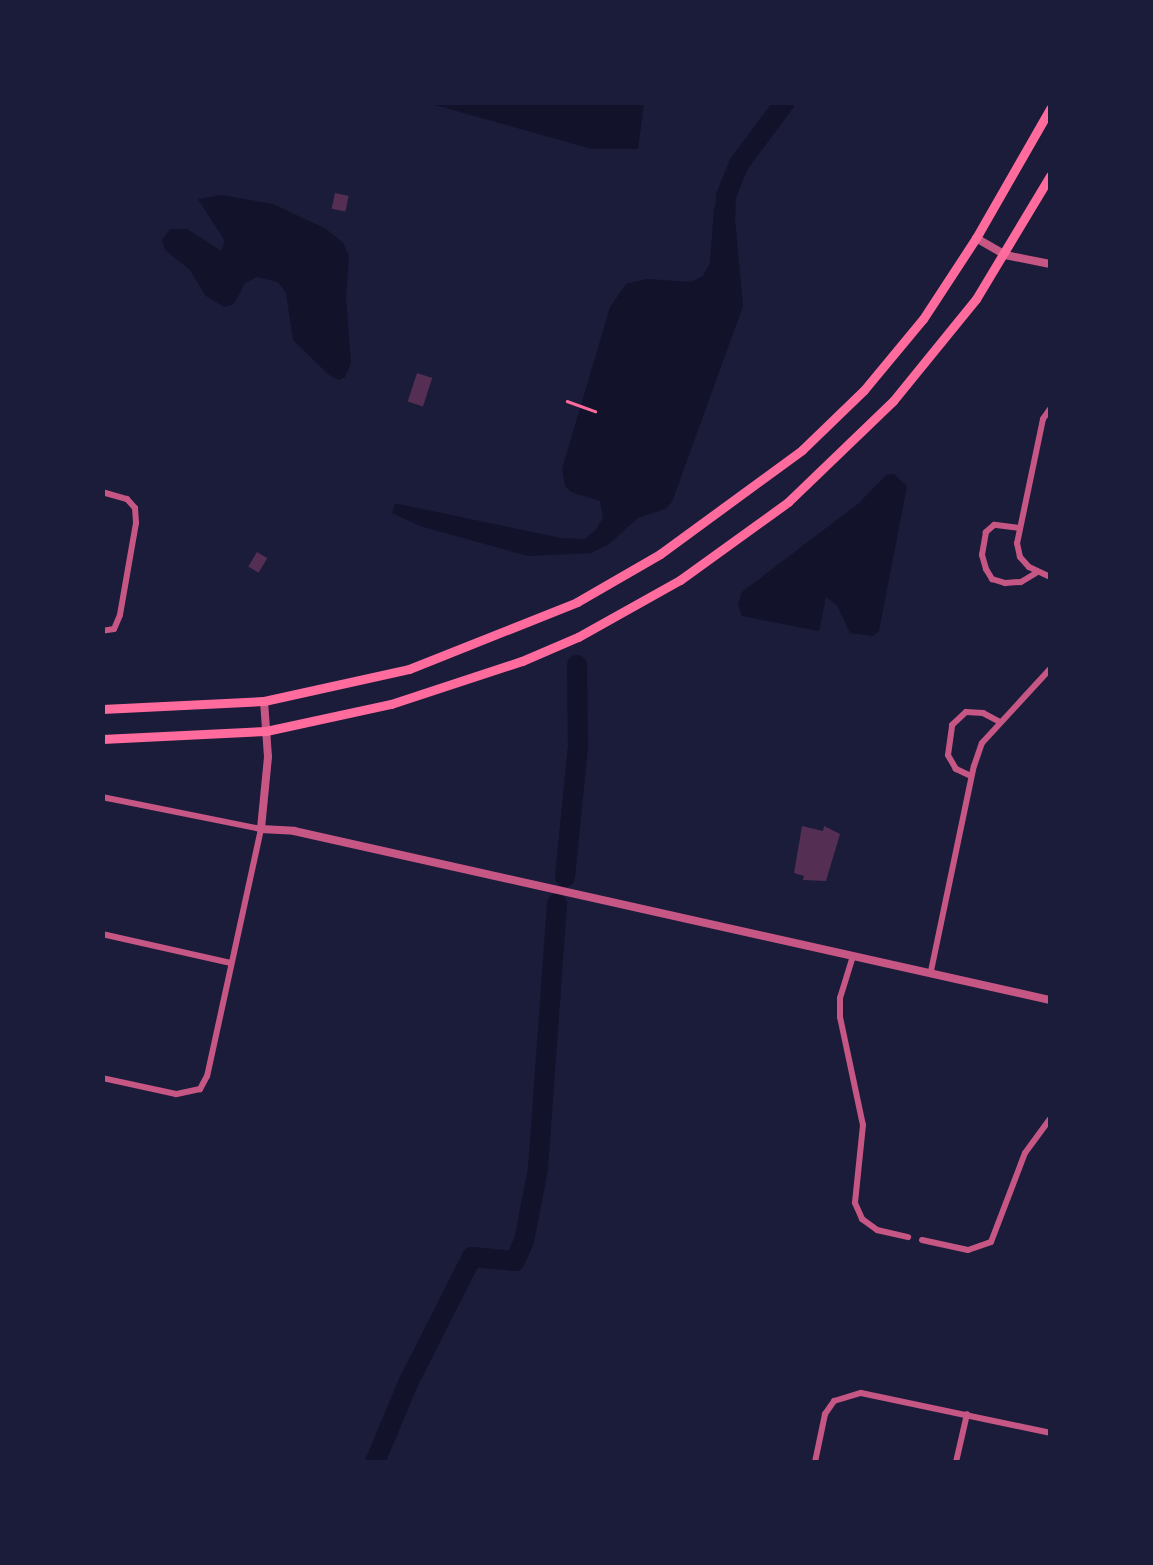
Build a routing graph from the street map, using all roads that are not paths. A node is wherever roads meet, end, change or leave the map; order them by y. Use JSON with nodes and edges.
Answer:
{"nodes":[{"id":1,"x":1050,"y":109,"type":"edge"},
{"id":2,"x":1050,"y":176,"type":"edge"},
{"id":3,"x":976,"y":238,"type":"junction"},
{"id":4,"x":1005,"y":255,"type":"junction"},
{"id":5,"x":1050,"y":264,"type":"edge"},
{"id":6,"x":1050,"y":410,"type":"edge"},
{"id":7,"x":102,"y":492,"type":"edge"},
{"id":8,"x":1020,"y":528,"type":"junction"},
{"id":9,"x":1036,"y":573,"type":"junction"},
{"id":10,"x":1050,"y":577,"type":"edge"},
{"id":11,"x":102,"y":632,"type":"edge"},
{"id":12,"x":1050,"y":668,"type":"edge"},
{"id":13,"x":264,"y":700,"type":"junction"},
{"id":14,"x":102,"y":709,"type":"edge"},
{"id":15,"x":1000,"y":722,"type":"junction"},
{"id":16,"x":266,"y":731,"type":"junction"},
{"id":17,"x":102,"y":738,"type":"edge"},
{"id":18,"x":972,"y":776,"type":"junction"},
{"id":19,"x":102,"y":798,"type":"edge"},
{"id":20,"x":262,"y":829,"type":"junction"},
{"id":21,"x":102,"y":934,"type":"edge"},
{"id":22,"x":854,"y":954,"type":"junction"},
{"id":23,"x":232,"y":963,"type":"junction"},
{"id":24,"x":931,"y":972,"type":"junction"},
{"id":25,"x":1050,"y":1000,"type":"edge"},
{"id":26,"x":102,"y":1078,"type":"edge"},
{"id":27,"x":1050,"y":1119,"type":"edge"},
{"id":28,"x":908,"y":1238,"type":"dead end"},
{"id":29,"x":922,"y":1240,"type":"dead end"},
{"id":30,"x":967,"y":1414,"type":"junction"},
{"id":31,"x":1050,"y":1432,"type":"edge"},
{"id":32,"x":815,"y":1462,"type":"edge"},
{"id":33,"x":956,"y":1462,"type":"edge"}],
"edges":[{"from":1,"to":3,"type":"main road"},
{"from":2,"to":4,"type":"main road"},
{"from":3,"to":4,"type":"street"},
{"from":3,"to":13,"type":"main road"},
{"from":4,"to":5,"type":"street"},
{"from":4,"to":16,"type":"main road"},
{"from":6,"to":8,"type":"street"},
{"from":7,"to":11,"type":"street"},
{"from":8,"to":9,"type":"street"},
{"from":8,"to":9,"type":"street"},
{"from":9,"to":10,"type":"street"},
{"from":12,"to":15,"type":"street"},
{"from":13,"to":14,"type":"main road"},
{"from":13,"to":16,"type":"street"},
{"from":15,"to":18,"type":"street"},
{"from":15,"to":18,"type":"street"},
{"from":16,"to":17,"type":"main road"},
{"from":16,"to":20,"type":"street"},
{"from":18,"to":24,"type":"street"},
{"from":19,"to":20,"type":"street"},
{"from":20,"to":22,"type":"street"},
{"from":20,"to":23,"type":"street"},
{"from":21,"to":23,"type":"street"},
{"from":22,"to":24,"type":"street"},
{"from":22,"to":28,"type":"street"},
{"from":23,"to":26,"type":"street"},
{"from":24,"to":25,"type":"street"},
{"from":27,"to":29,"type":"street"},
{"from":30,"to":31,"type":"street"},
{"from":30,"to":32,"type":"street"},
{"from":30,"to":33,"type":"street"}]}
